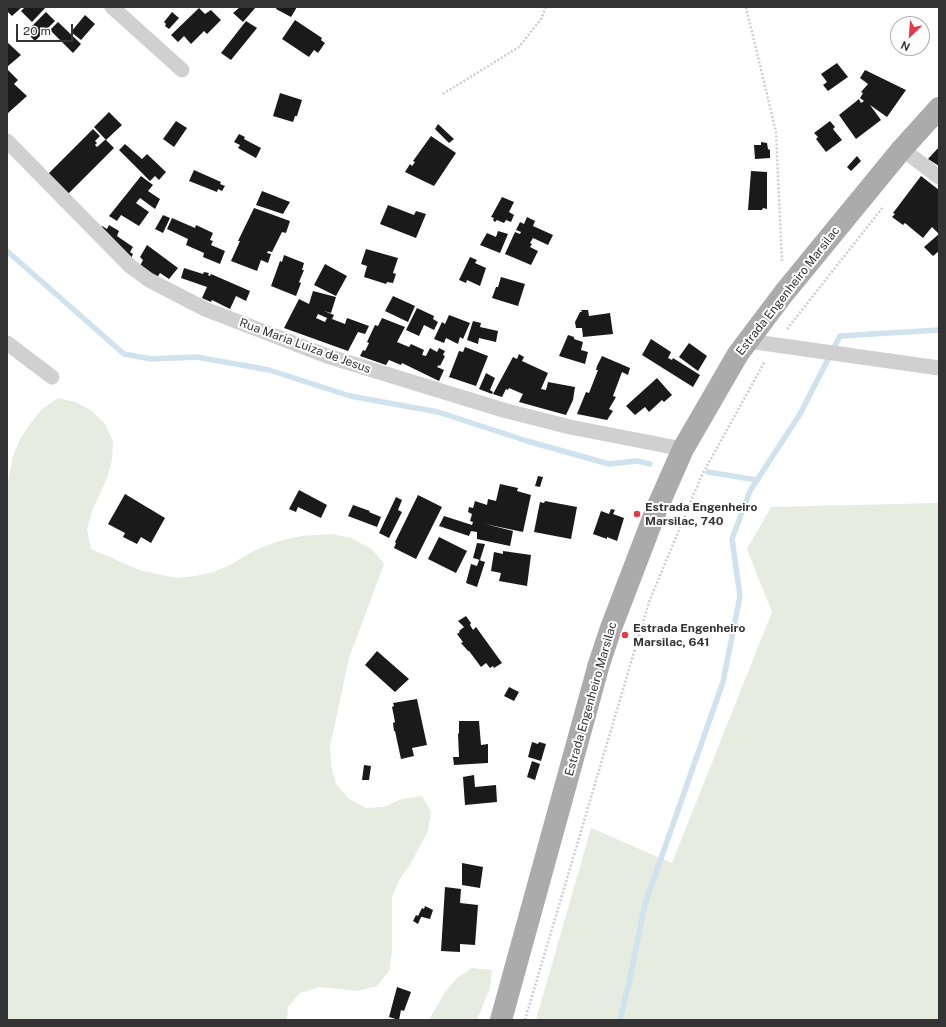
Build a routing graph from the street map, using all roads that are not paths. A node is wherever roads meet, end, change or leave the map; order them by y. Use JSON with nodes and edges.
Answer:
{"nodes":[{"id":1,"x":112,"y":7,"type":"edge"},
{"id":2,"x":182,"y":70,"type":"dead end"},
{"id":3,"x":939,"y":108,"type":"edge"},
{"id":4,"x":7,"y":141,"type":"edge"},
{"id":5,"x":902,"y":149,"type":"junction"},
{"id":6,"x":939,"y":177,"type":"edge"},
{"id":7,"x":748,"y":341,"type":"junction"},
{"id":8,"x":7,"y":343,"type":"edge"},
{"id":9,"x":939,"y":368,"type":"edge"},
{"id":10,"x":52,"y":377,"type":"dead end"},
{"id":11,"x":683,"y":449,"type":"junction"},
{"id":12,"x":501,"y":1020,"type":"edge"}],
"edges":[{"from":1,"to":2,"type":"street"},
{"from":3,"to":5,"type":"main road","name":"Estrada Engenheiro Marsilac"},
{"from":4,"to":11,"type":"street","name":"Rua Maria Luiza de Jesus"},
{"from":5,"to":6,"type":"street"},
{"from":5,"to":7,"type":"main road","name":"Estrada Engenheiro Marsilac"},
{"from":7,"to":9,"type":"street"},
{"from":7,"to":11,"type":"main road","name":"Estrada Engenheiro Marsilac"},
{"from":8,"to":10,"type":"street"},
{"from":11,"to":12,"type":"main road","name":"Estrada Engenheiro Marsilac"}]}
